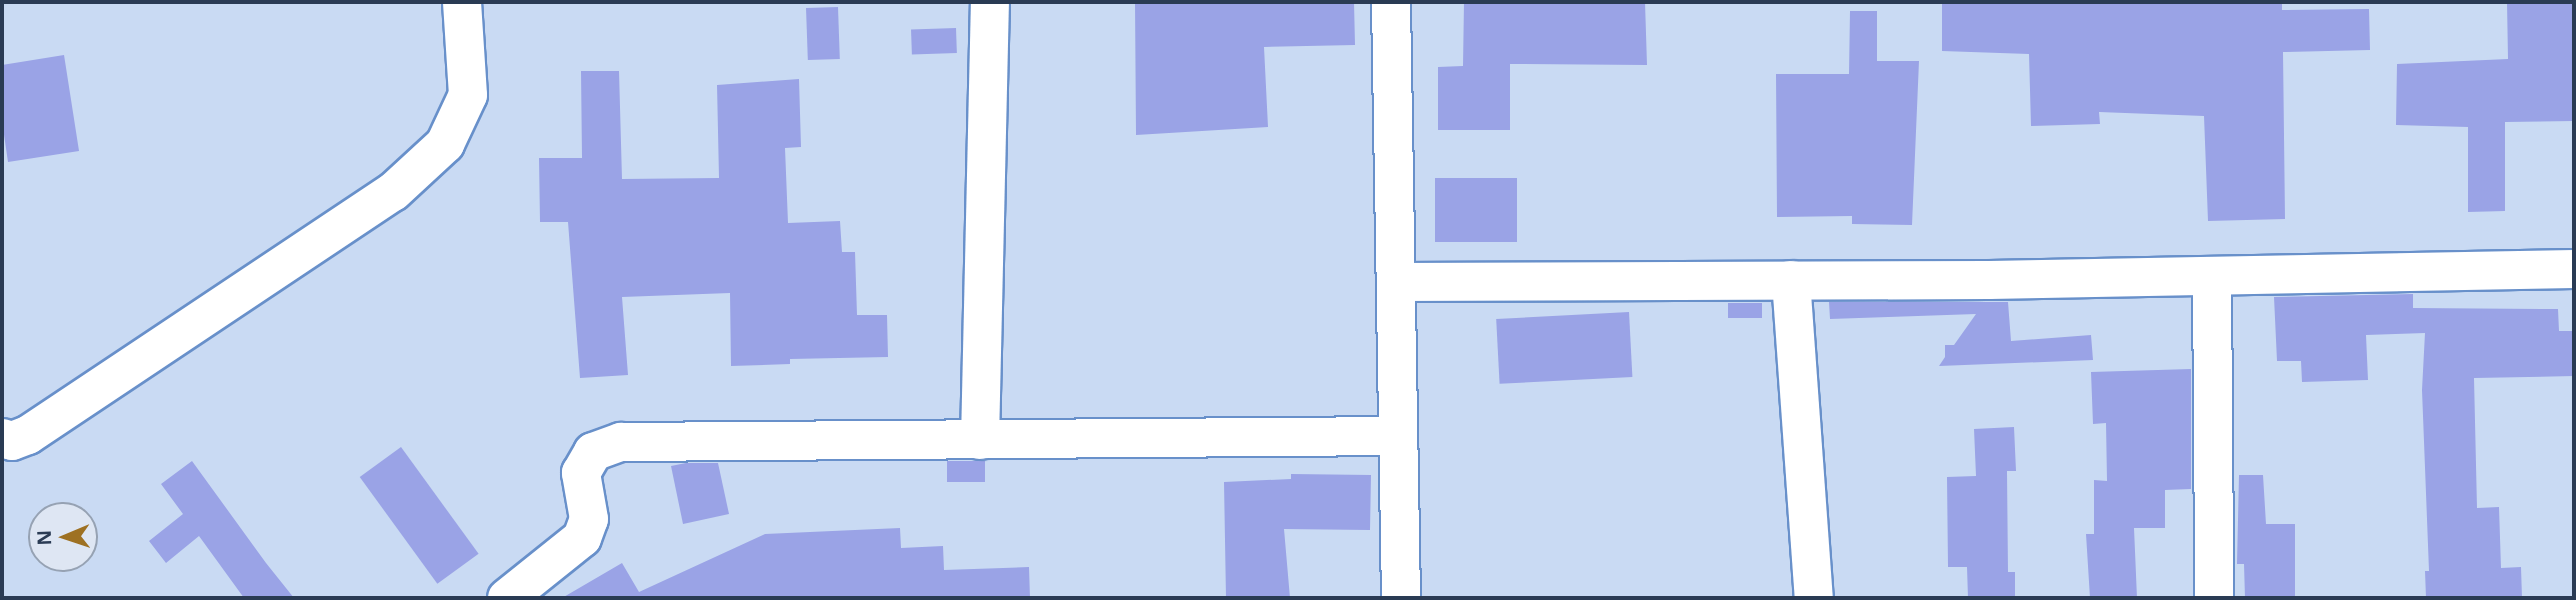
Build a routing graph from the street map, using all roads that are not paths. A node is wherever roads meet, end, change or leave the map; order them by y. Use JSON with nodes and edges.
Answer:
{"nodes":[{"id":1,"x":462,"y":2,"type":"edge"},
{"id":2,"x":990,"y":2,"type":"edge"},
{"id":3,"x":1391,"y":2,"type":"edge"},
{"id":4,"x":2574,"y":269,"type":"edge"},
{"id":5,"x":2212,"y":276,"type":"junction"},
{"id":6,"x":1791,"y":280,"type":"junction"},
{"id":7,"x":1397,"y":282,"type":"junction"},
{"id":8,"x":1398,"y":436,"type":"junction"},
{"id":9,"x":2,"y":438,"type":"edge"},
{"id":10,"x":980,"y":440,"type":"junction"},
{"id":11,"x":507,"y":598,"type":"edge"},
{"id":12,"x":1402,"y":598,"type":"edge"},
{"id":13,"x":1814,"y":598,"type":"edge"},
{"id":14,"x":2214,"y":598,"type":"edge"}],
"edges":[{"from":1,"to":9,"type":"street"},
{"from":2,"to":10,"type":"street"},
{"from":3,"to":7,"type":"street"},
{"from":4,"to":5,"type":"street"},
{"from":5,"to":6,"type":"street"},
{"from":5,"to":14,"type":"street"},
{"from":6,"to":7,"type":"street"},
{"from":6,"to":13,"type":"street"},
{"from":7,"to":8,"type":"street"},
{"from":8,"to":10,"type":"street"},
{"from":8,"to":12,"type":"street"},
{"from":10,"to":11,"type":"street"}]}
